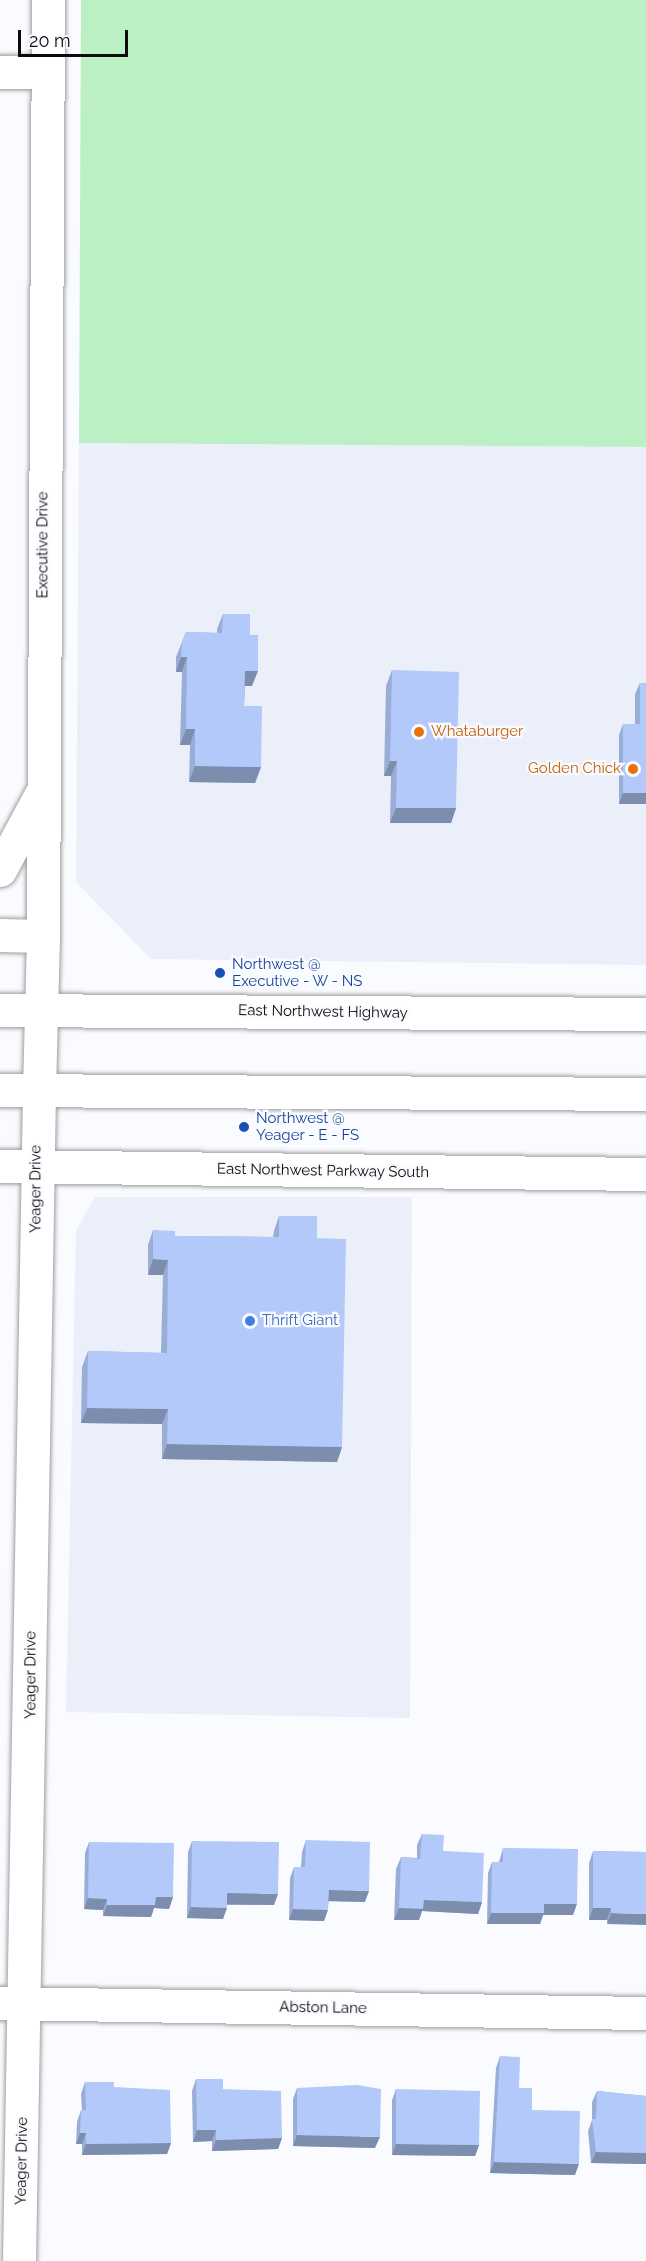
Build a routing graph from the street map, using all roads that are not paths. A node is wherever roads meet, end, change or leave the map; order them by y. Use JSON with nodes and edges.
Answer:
{"nodes":[{"id":1,"x":48,"y":0,"type":"edge"},
{"id":2,"x":0,"y":72,"type":"edge"},
{"id":3,"x":47,"y":72,"type":"junction"},
{"id":4,"x":43,"y":790,"type":"junction"},
{"id":5,"x":0,"y":870,"type":"edge"},
{"id":6,"x":0,"y":935,"type":"edge"},
{"id":7,"x":43,"y":936,"type":"junction"},
{"id":8,"x":0,"y":1010,"type":"edge"},
{"id":9,"x":41,"y":1010,"type":"junction"},
{"id":10,"x":646,"y":1014,"type":"edge"},
{"id":11,"x":0,"y":1090,"type":"edge"},
{"id":12,"x":39,"y":1090,"type":"junction"},
{"id":13,"x":646,"y":1094,"type":"edge"},
{"id":14,"x":0,"y":1166,"type":"edge"},
{"id":15,"x":36,"y":1166,"type":"junction"},
{"id":16,"x":646,"y":1174,"type":"edge"},
{"id":17,"x":13,"y":2003,"type":"edge"},
{"id":18,"x":646,"y":2013,"type":"edge"},
{"id":19,"x":19,"y":2261,"type":"edge"}],
"edges":[{"from":1,"to":3,"type":"street","name":"Executive Drive"},
{"from":2,"to":3,"type":"street"},
{"from":3,"to":4,"type":"street","name":"Executive Drive"},
{"from":4,"to":5,"type":"street"},
{"from":4,"to":7,"type":"street","name":"Executive Drive"},
{"from":6,"to":7,"type":"street"},
{"from":7,"to":9,"type":"street","name":"Executive Drive"},
{"from":8,"to":9,"type":"street","name":"East Northwest Highway"},
{"from":9,"to":10,"type":"street","name":"East Northwest Highway"},
{"from":9,"to":12,"type":"street","name":"Executive Drive"},
{"from":11,"to":12,"type":"street"},
{"from":12,"to":13,"type":"street"},
{"from":12,"to":15,"type":"street","name":"Yeager Drive"},
{"from":14,"to":15,"type":"street","name":"East Northwest Parkway South"},
{"from":15,"to":16,"type":"street","name":"East Northwest Parkway South"},
{"from":15,"to":17,"type":"street","name":"Yeager Drive"},
{"from":17,"to":18,"type":"street","name":"Abston Lane"},
{"from":17,"to":19,"type":"street","name":"Yeager Drive"}]}
